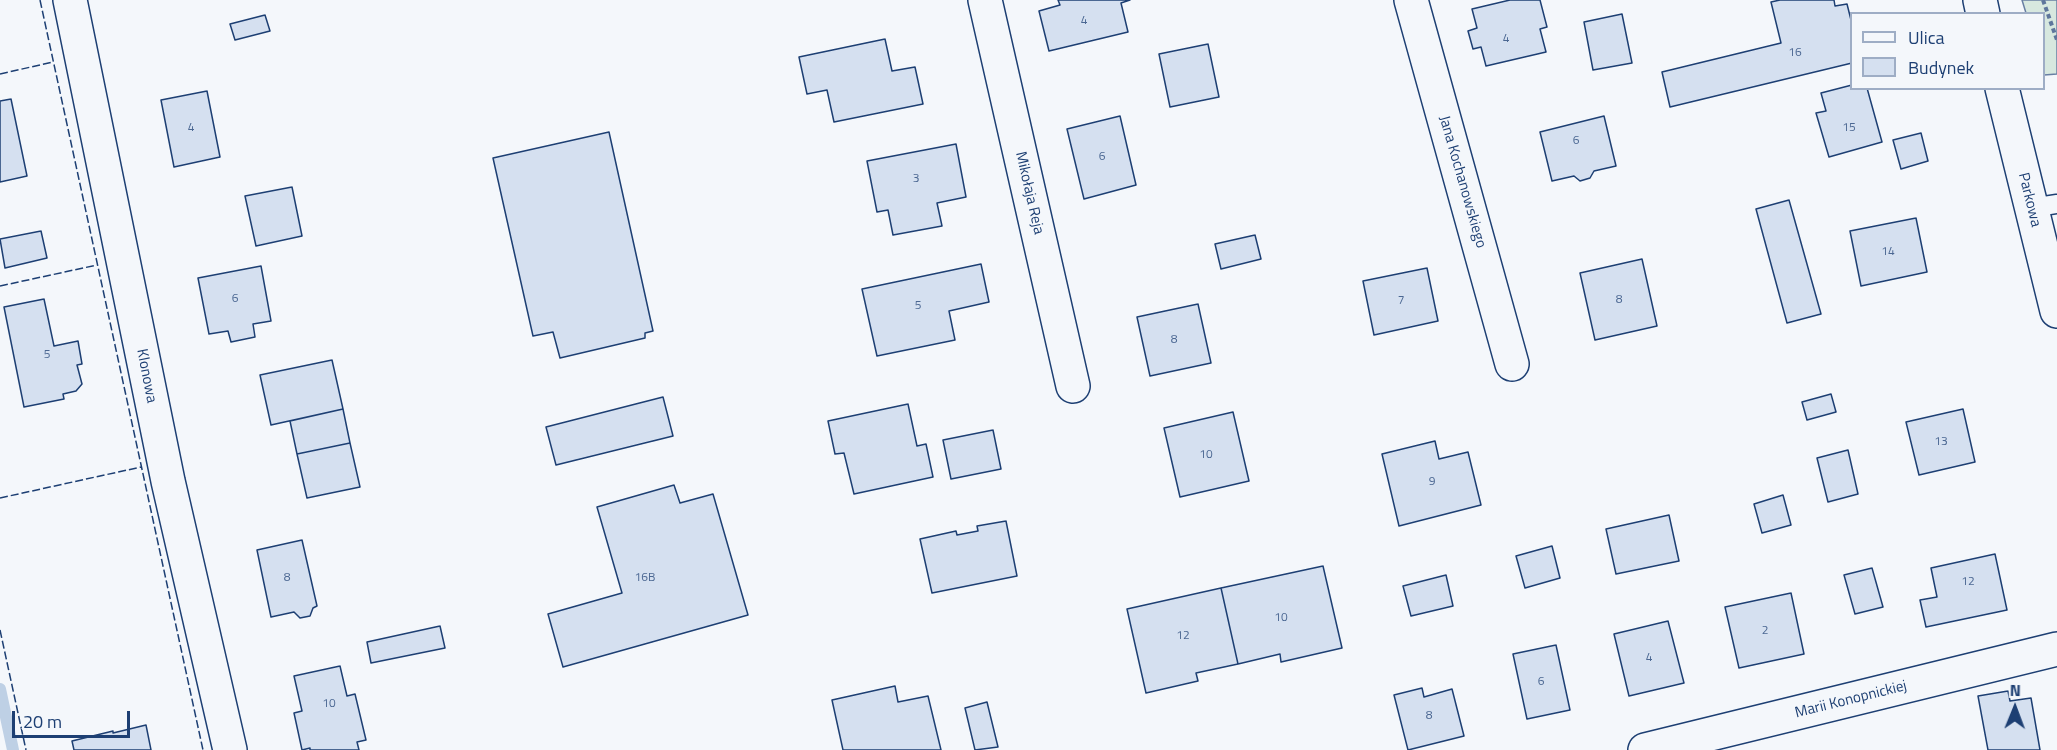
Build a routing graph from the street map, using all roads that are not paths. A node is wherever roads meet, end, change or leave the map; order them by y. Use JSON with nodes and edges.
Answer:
{"nodes":[{"id":1,"x":70,"y":0,"type":"edge"},
{"id":2,"x":985,"y":0,"type":"edge"},
{"id":3,"x":1411,"y":0,"type":"edge"},
{"id":4,"x":2003,"y":90,"type":"edge"},
{"id":5,"x":2044,"y":206,"type":"edge"},
{"id":6,"x":2057,"y":311,"type":"edge"},
{"id":7,"x":1512,"y":364,"type":"dead end"},
{"id":8,"x":1073,"y":386,"type":"dead end"},
{"id":9,"x":2057,"y":649,"type":"edge"},
{"id":10,"x":230,"y":750,"type":"edge"},
{"id":11,"x":1645,"y":750,"type":"edge"}],
"edges":[{"from":1,"to":10,"type":"street","name":"Klonowa"},
{"from":2,"to":8,"type":"street","name":"Mikołaja Reja"},
{"from":3,"to":7,"type":"street","name":"Jana Kochanowskiego"},
{"from":4,"to":5,"type":"street","name":"Parkowa"},
{"from":5,"to":6,"type":"street","name":"Parkowa"},
{"from":9,"to":11,"type":"street","name":"Marii Konopnickiej"}]}
